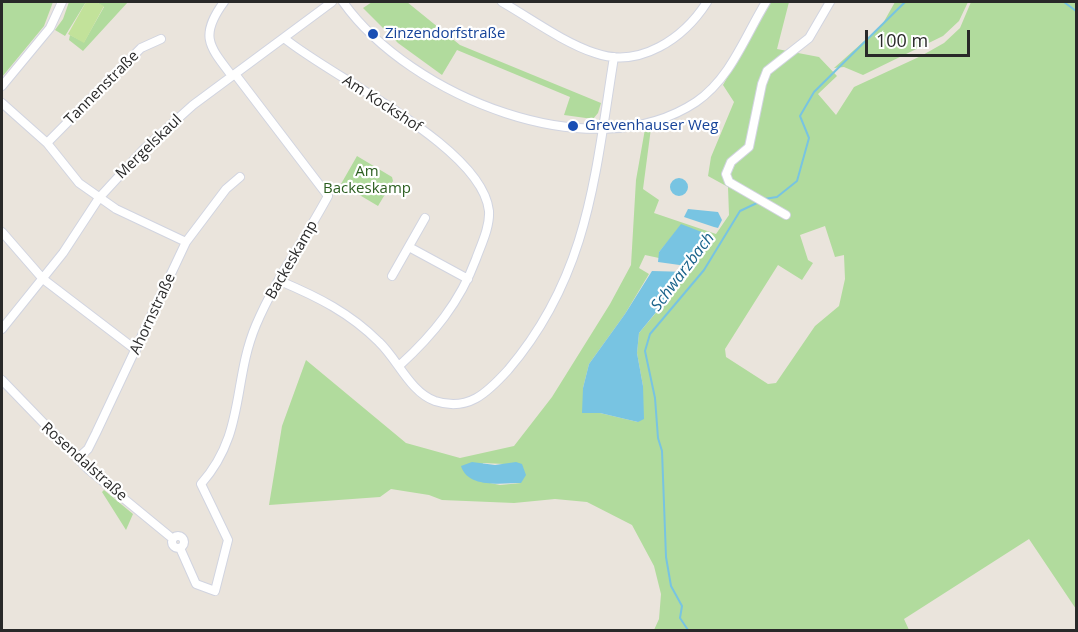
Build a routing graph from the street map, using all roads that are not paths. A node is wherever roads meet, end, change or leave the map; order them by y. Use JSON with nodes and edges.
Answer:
{"nodes":[{"id":1,"x":62,"y":2,"type":"edge"},
{"id":2,"x":224,"y":2,"type":"edge"},
{"id":3,"x":332,"y":2,"type":"edge"},
{"id":4,"x":343,"y":2,"type":"edge"},
{"id":5,"x":502,"y":2,"type":"edge"},
{"id":6,"x":707,"y":2,"type":"edge"},
{"id":7,"x":766,"y":2,"type":"edge"},
{"id":8,"x":830,"y":2,"type":"edge"},
{"id":9,"x":284,"y":38,"type":"junction"},
{"id":10,"x":161,"y":39,"type":"dead end"},
{"id":11,"x":614,"y":57,"type":"junction"},
{"id":12,"x":233,"y":75,"type":"junction"},
{"id":13,"x":2,"y":86,"type":"edge"},
{"id":14,"x":2,"y":103,"type":"edge"},
{"id":15,"x":603,"y":130,"type":"junction"},
{"id":16,"x":47,"y":142,"type":"junction"},
{"id":17,"x":240,"y":177,"type":"dead end"},
{"id":18,"x":99,"y":198,"type":"junction"},
{"id":19,"x":786,"y":215,"type":"dead end"},
{"id":20,"x":425,"y":218,"type":"dead end"},
{"id":21,"x":2,"y":232,"type":"edge"},
{"id":22,"x":186,"y":242,"type":"junction"},
{"id":23,"x":409,"y":247,"type":"junction"},
{"id":24,"x":392,"y":276,"type":"dead end"},
{"id":25,"x":43,"y":279,"type":"junction"},
{"id":26,"x":468,"y":279,"type":"junction"},
{"id":27,"x":280,"y":281,"type":"junction"},
{"id":28,"x":2,"y":328,"type":"edge"},
{"id":29,"x":136,"y":350,"type":"junction"},
{"id":30,"x":400,"y":365,"type":"junction"},
{"id":31,"x":2,"y":380,"type":"edge"},
{"id":32,"x":78,"y":458,"type":"junction"},
{"id":33,"x":180,"y":548,"type":"joint"}],
"edges":[{"from":1,"to":13,"type":"street"},
{"from":2,"to":12,"type":"street"},
{"from":3,"to":9,"type":"street","name":"Mergelskaul"},
{"from":4,"to":15,"type":"street"},
{"from":5,"to":11,"type":"street"},
{"from":6,"to":11,"type":"street"},
{"from":7,"to":15,"type":"street"},
{"from":8,"to":19,"type":"street"},
{"from":9,"to":12,"type":"street","name":"Mergelskaul"},
{"from":9,"to":26,"type":"street","name":"Am Kockshof"},
{"from":10,"to":16,"type":"street","name":"Tannenstraße"},
{"from":11,"to":15,"type":"street"},
{"from":12,"to":18,"type":"street","name":"Mergelskaul"},
{"from":12,"to":27,"type":"street","name":"Backeskamp"},
{"from":14,"to":16,"type":"street"},
{"from":15,"to":30,"type":"street"},
{"from":16,"to":18,"type":"street"},
{"from":17,"to":22,"type":"street","name":"Ahornstraße"},
{"from":18,"to":22,"type":"street"},
{"from":18,"to":25,"type":"street","name":"Mergelskaul"},
{"from":20,"to":23,"type":"street"},
{"from":21,"to":25,"type":"street"},
{"from":22,"to":29,"type":"street","name":"Ahornstraße"},
{"from":23,"to":24,"type":"street"},
{"from":23,"to":26,"type":"street"},
{"from":25,"to":28,"type":"street","name":"Mergelskaul"},
{"from":25,"to":29,"type":"street"},
{"from":26,"to":30,"type":"street","name":"Am Kockshof"},
{"from":27,"to":30,"type":"street"},
{"from":27,"to":33,"type":"street","name":"Backeskamp"},
{"from":29,"to":32,"type":"street","name":"Ahornstraße"},
{"from":31,"to":32,"type":"street","name":"Rosendalstraße"},
{"from":32,"to":33,"type":"street","name":"Rosendalstraße"}]}
